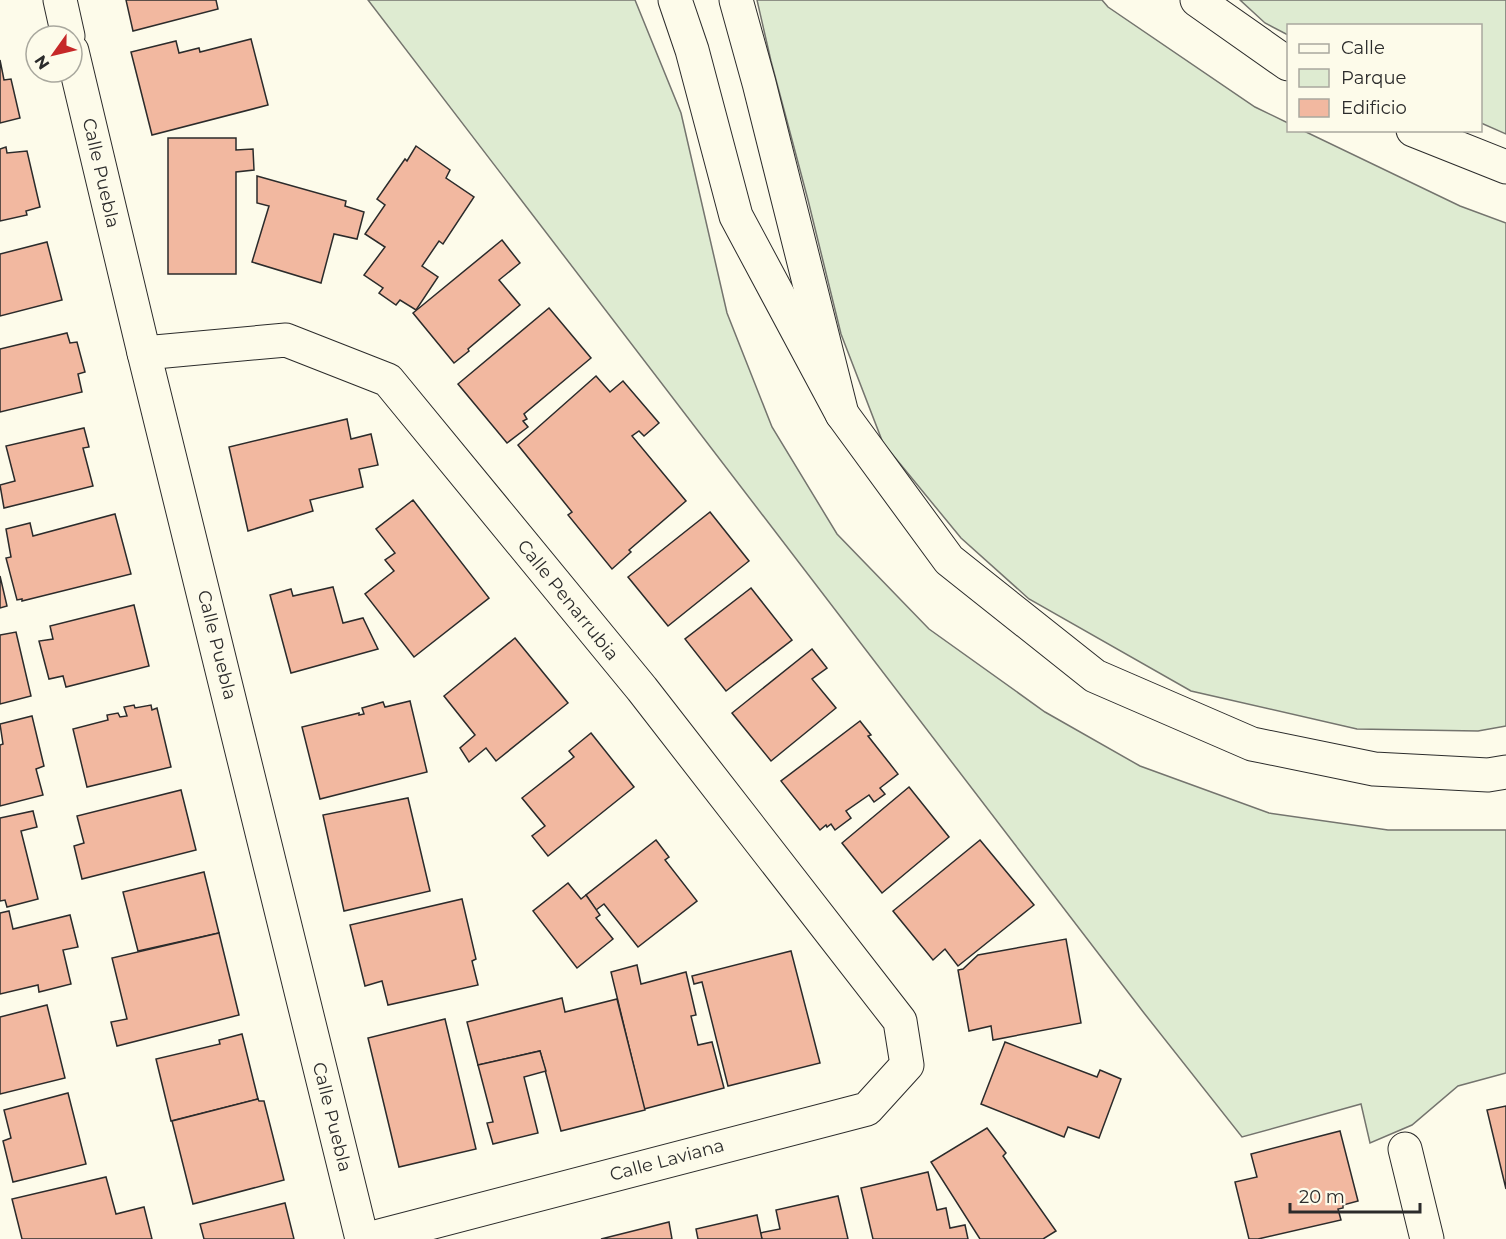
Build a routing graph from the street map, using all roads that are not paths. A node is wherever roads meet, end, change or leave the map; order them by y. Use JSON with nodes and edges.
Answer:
{"nodes":[{"id":1,"x":60,"y":0,"type":"edge"},
{"id":2,"x":675,"y":0,"type":"edge"},
{"id":3,"x":736,"y":0,"type":"edge"},
{"id":4,"x":1197,"y":0,"type":"edge"},
{"id":5,"x":65,"y":24,"type":"edge"},
{"id":6,"x":1287,"y":63,"type":"edge"},
{"id":7,"x":80,"y":84,"type":"edge"},
{"id":8,"x":1418,"y":132,"type":"edge"},
{"id":9,"x":1506,"y":167,"type":"edge"},
{"id":10,"x":144,"y":353,"type":"junction"},
{"id":11,"x":842,"y":414,"type":"junction"},
{"id":12,"x":1506,"y":772,"type":"edge"},
{"id":13,"x":900,"y":1021,"type":"joint"},
{"id":14,"x":1405,"y":1149,"type":"dead end"},
{"id":15,"x":362,"y":1239,"type":"edge"},
{"id":16,"x":368,"y":1239,"type":"edge"},
{"id":17,"x":1427,"y":1239,"type":"edge"}],
"edges":[{"from":1,"to":5,"type":"main road"},
{"from":2,"to":11,"type":"main road"},
{"from":3,"to":11,"type":"main road"},
{"from":4,"to":6,"type":"main road"},
{"from":7,"to":10,"type":"main road","name":"Calle Puebla"},
{"from":8,"to":9,"type":"main road"},
{"from":10,"to":13,"type":"main road","name":"Calle Penarrubia"},
{"from":10,"to":15,"type":"main road","name":"Calle Puebla"},
{"from":11,"to":12,"type":"main road"},
{"from":13,"to":16,"type":"main road","name":"Calle Laviana"},
{"from":14,"to":17,"type":"main road"}]}
